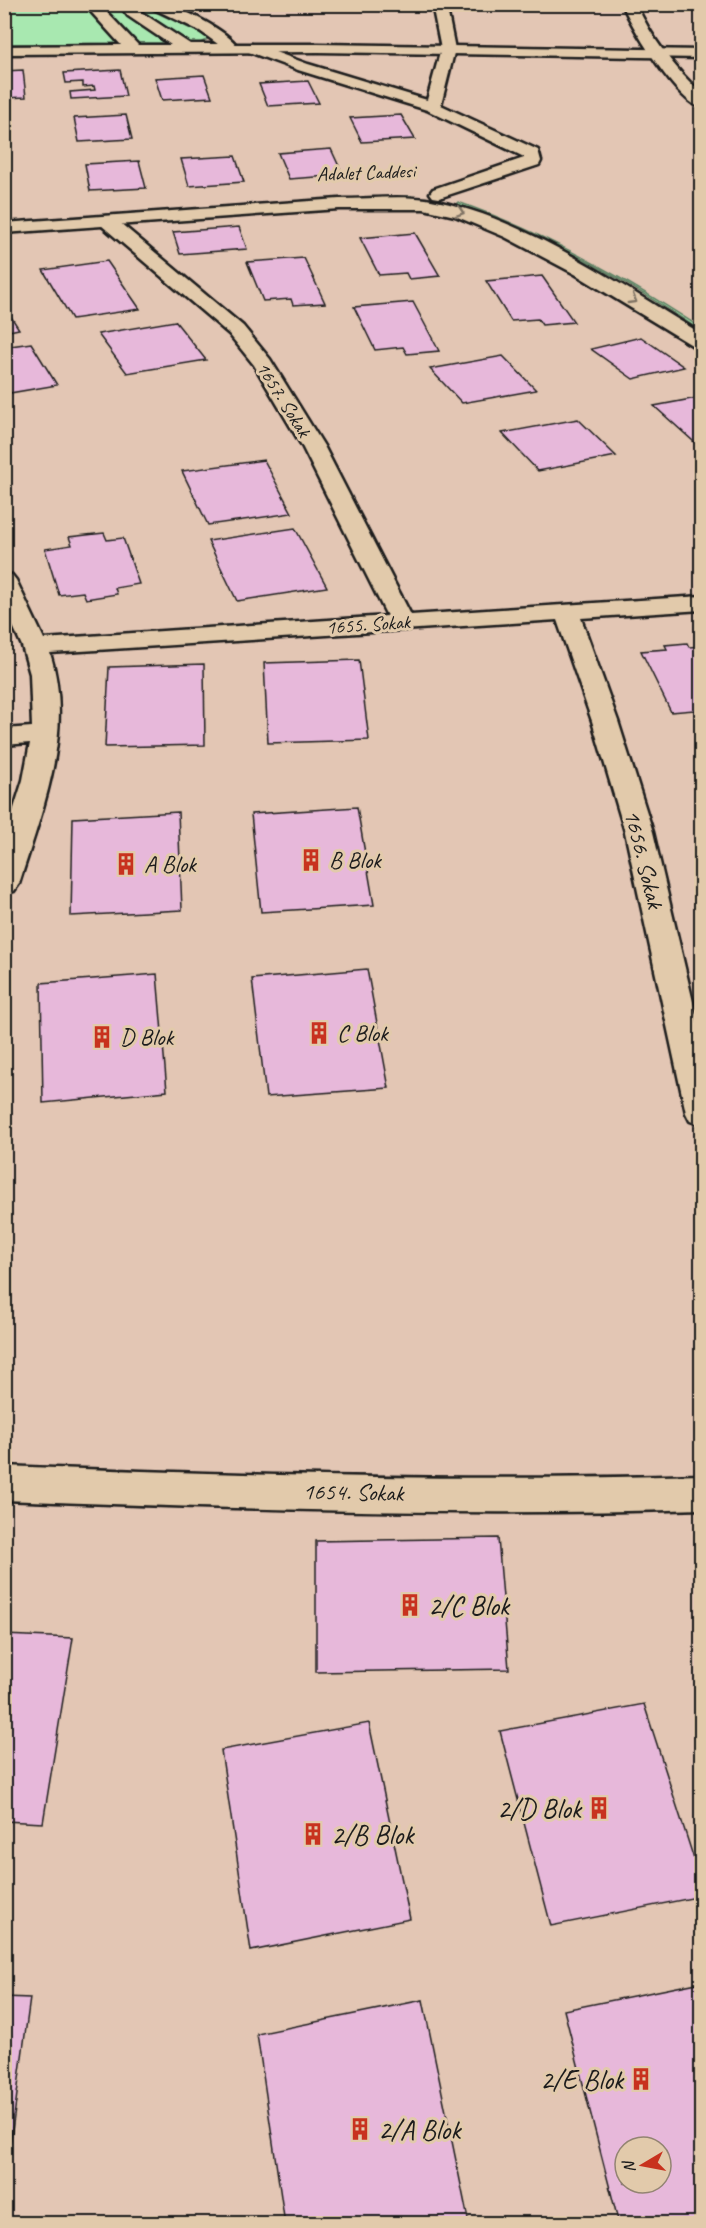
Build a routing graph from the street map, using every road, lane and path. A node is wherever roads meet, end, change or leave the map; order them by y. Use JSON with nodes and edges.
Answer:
{"nodes":[{"id":1,"x":91,"y":4,"type":"edge"},
{"id":2,"x":126,"y":4,"type":"edge"},
{"id":3,"x":151,"y":4,"type":"edge"},
{"id":4,"x":439,"y":4,"type":"edge"},
{"id":5,"x":629,"y":4,"type":"edge"},
{"id":6,"x":134,"y":48,"type":"junction"},
{"id":7,"x":186,"y":48,"type":"junction"},
{"id":8,"x":231,"y":48,"type":"junction"},
{"id":9,"x":251,"y":48,"type":"junction"},
{"id":10,"x":448,"y":49,"type":"junction"},
{"id":11,"x":4,"y":50,"type":"edge"},
{"id":12,"x":655,"y":53,"type":"junction"},
{"id":13,"x":702,"y":54,"type":"edge"},
{"id":14,"x":702,"y":103,"type":"edge"},
{"id":15,"x":433,"y":107,"type":"junction"},
{"id":16,"x":439,"y":193,"type":"junction"},
{"id":17,"x":514,"y":215,"type":"dead end"},
{"id":18,"x":4,"y":217,"type":"edge"},
{"id":19,"x":107,"y":221,"type":"junction"},
{"id":20,"x":4,"y":228,"type":"edge"},
{"id":21,"x":702,"y":343,"type":"edge"},
{"id":22,"x":4,"y":580,"type":"edge"},
{"id":23,"x":702,"y":603,"type":"edge"},
{"id":24,"x":566,"y":612,"type":"junction"},
{"id":25,"x":402,"y":622,"type":"junction"},
{"id":26,"x":34,"y":647,"type":"junction"},
{"id":27,"x":46,"y":734,"type":"junction"},
{"id":28,"x":4,"y":737,"type":"edge"},
{"id":29,"x":4,"y":884,"type":"edge"},
{"id":30,"x":702,"y":1113,"type":"edge"},
{"id":31,"x":4,"y":1483,"type":"edge"},
{"id":32,"x":699,"y":1501,"type":"edge"}],
"edges":[{"from":1,"to":6,"type":"street"},
{"from":2,"to":7,"type":"street"},
{"from":3,"to":8,"type":"street"},
{"from":4,"to":10,"type":"street"},
{"from":5,"to":12,"type":"street"},
{"from":6,"to":7,"type":"street"},
{"from":6,"to":11,"type":"street"},
{"from":7,"to":8,"type":"street"},
{"from":8,"to":9,"type":"street"},
{"from":9,"to":10,"type":"street"},
{"from":9,"to":15,"type":"street"},
{"from":10,"to":12,"type":"street"},
{"from":10,"to":15,"type":"street"},
{"from":12,"to":13,"type":"street"},
{"from":12,"to":14,"type":"street"},
{"from":15,"to":16,"type":"street"},
{"from":16,"to":17,"type":"street","name":"Adalet Caddesi"},
{"from":16,"to":18,"type":"street","name":"Adalet Caddesi"},
{"from":19,"to":20,"type":"street"},
{"from":19,"to":21,"type":"street","one_way":true},
{"from":19,"to":25,"type":"street","name":"1657. Sokak"},
{"from":22,"to":26,"type":"street"},
{"from":23,"to":24,"type":"street","name":"1655. Sokak"},
{"from":24,"to":25,"type":"street","name":"1655. Sokak"},
{"from":24,"to":30,"type":"street","name":"1656. Sokak"},
{"from":25,"to":26,"type":"street","name":"1655. Sokak"},
{"from":26,"to":27,"type":"street"},
{"from":27,"to":28,"type":"street"},
{"from":27,"to":29,"type":"street"},
{"from":31,"to":32,"type":"street","name":"1654. Sokak"}]}
